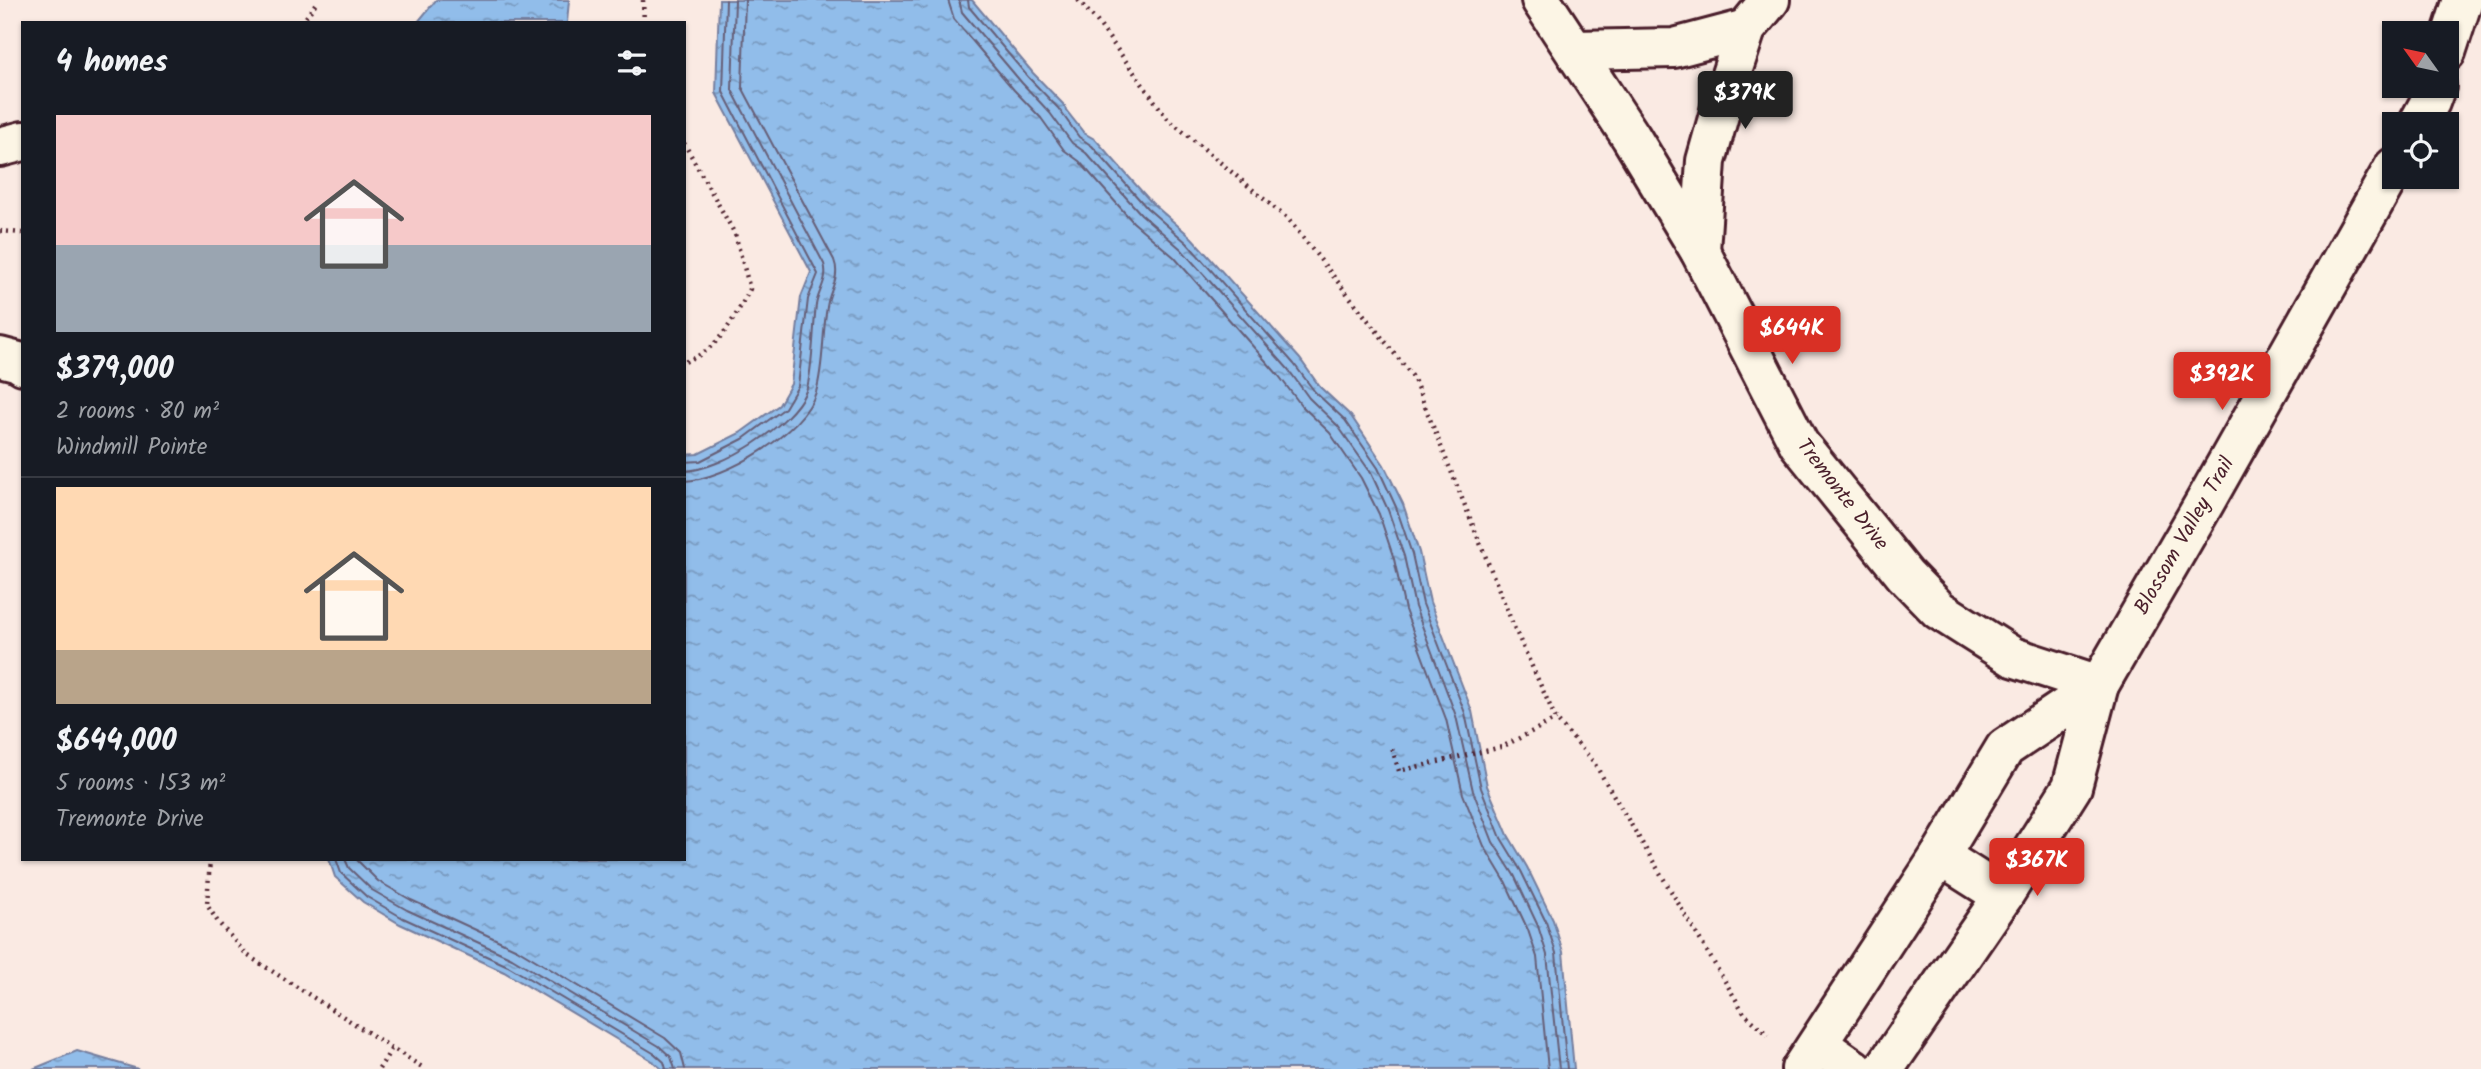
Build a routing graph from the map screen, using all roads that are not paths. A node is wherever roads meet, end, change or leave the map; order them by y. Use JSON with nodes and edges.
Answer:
{"nodes":[{"id":1,"x":1541,"y":0,"type":"edge"},
{"id":2,"x":1770,"y":0,"type":"edge"},
{"id":3,"x":2463,"y":0,"type":"edge"},
{"id":4,"x":2456,"y":21,"type":"edge"},
{"id":5,"x":1746,"y":29,"type":"junction"},
{"id":6,"x":1575,"y":50,"type":"junction"},
{"id":7,"x":21,"y":142,"type":"edge"},
{"id":8,"x":0,"y":147,"type":"edge"},
{"id":9,"x":2382,"y":188,"type":"edge"},
{"id":10,"x":1700,"y":251,"type":"junction"},
{"id":11,"x":0,"y":357,"type":"edge"},
{"id":12,"x":21,"y":365,"type":"edge"},
{"id":13,"x":2099,"y":685,"type":"junction"},
{"id":14,"x":1940,"y":856,"type":"junction"},
{"id":15,"x":2003,"y":896,"type":"junction"},
{"id":16,"x":1810,"y":1057,"type":"edge"},
{"id":17,"x":1854,"y":1069,"type":"edge"},
{"id":18,"x":1884,"y":1069,"type":"edge"}],
"edges":[{"from":1,"to":6,"type":"street","name":"Tremonte Drive"},
{"from":2,"to":5,"type":"street"},
{"from":3,"to":4,"type":"street"},
{"from":5,"to":6,"type":"street"},
{"from":5,"to":10,"type":"street"},
{"from":6,"to":10,"type":"street","name":"Tremonte Drive"},
{"from":7,"to":8,"type":"street"},
{"from":9,"to":13,"type":"street","name":"Blossom Valley Trail"},
{"from":10,"to":13,"type":"street","name":"Tremonte Drive"},
{"from":11,"to":12,"type":"street"},
{"from":13,"to":14,"type":"street","name":"Blossom Valley Trail"},
{"from":13,"to":15,"type":"street","name":"Blossom Valley Trail"},
{"from":14,"to":15,"type":"street"},
{"from":14,"to":16,"type":"street","name":"Blossom Valley Trail"},
{"from":15,"to":18,"type":"street","name":"Blossom Valley Trail"},
{"from":16,"to":17,"type":"street","name":"Blossom Valley Trail"}]}
